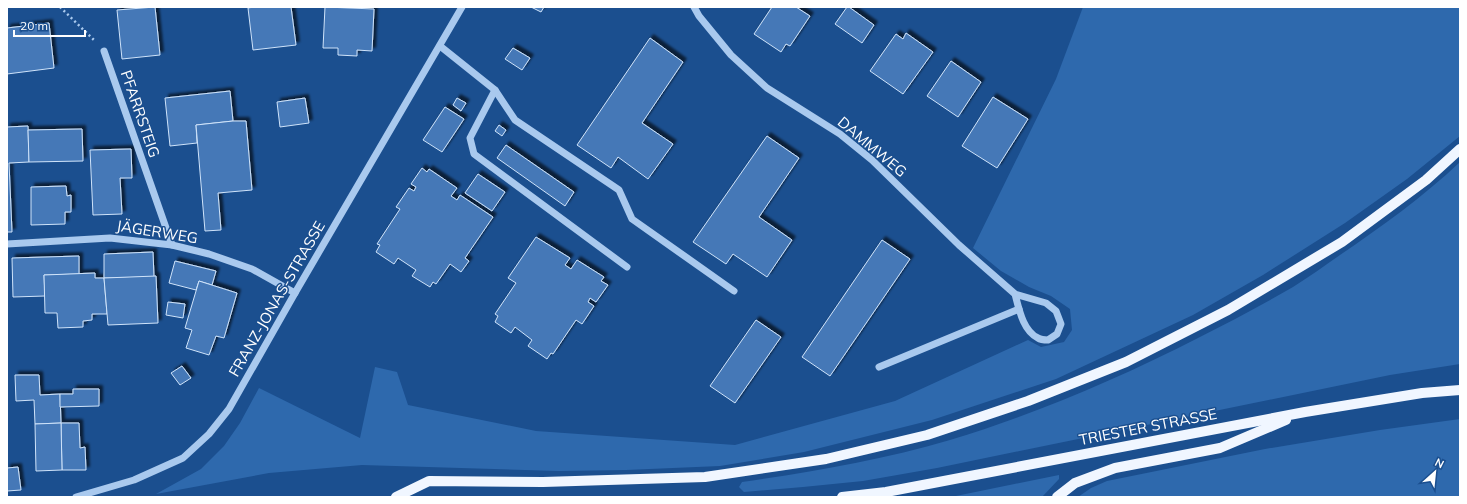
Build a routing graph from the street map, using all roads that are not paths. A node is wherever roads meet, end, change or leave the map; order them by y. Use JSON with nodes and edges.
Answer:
{"nodes":[{"id":1,"x":462,"y":7,"type":"edge"},
{"id":2,"x":694,"y":7,"type":"edge"},
{"id":3,"x":440,"y":46,"type":"junction"},
{"id":4,"x":104,"y":50,"type":"road end"},
{"id":5,"x":495,"y":90,"type":"junction"},
{"id":6,"x":1460,"y":149,"type":"edge"},
{"id":7,"x":7,"y":244,"type":"edge"},
{"id":8,"x":172,"y":245,"type":"junction"},
{"id":9,"x":627,"y":267,"type":"dead end"},
{"id":10,"x":734,"y":291,"type":"dead end"},
{"id":11,"x":295,"y":293,"type":"junction"},
{"id":12,"x":1015,"y":294,"type":"junction"},
{"id":13,"x":1019,"y":309,"type":"junction"},
{"id":14,"x":879,"y":367,"type":"dead end"},
{"id":15,"x":1460,"y":390,"type":"edge"},
{"id":16,"x":1305,"y":412,"type":"junction"},
{"id":17,"x":76,"y":497,"type":"edge"},
{"id":18,"x":396,"y":497,"type":"edge"},
{"id":19,"x":842,"y":497,"type":"edge"},
{"id":20,"x":1056,"y":497,"type":"edge"}],
"edges":[{"from":1,"to":3,"type":"street","name":"FRANZ-JONAS-STRASSE"},
{"from":2,"to":12,"type":"street","name":"DAMMWEG"},
{"from":3,"to":5,"type":"street"},
{"from":3,"to":11,"type":"street","name":"FRANZ-JONAS-STRASSE"},
{"from":4,"to":8,"type":"street","name":"PFARRSTEIG"},
{"from":5,"to":9,"type":"street"},
{"from":5,"to":10,"type":"street"},
{"from":6,"to":18,"type":"main road"},
{"from":7,"to":8,"type":"street","name":"JÄGERWEG"},
{"from":8,"to":11,"type":"street","name":"JÄGERWEG"},
{"from":11,"to":17,"type":"street","name":"FRANZ-JONAS-STRASSE"},
{"from":12,"to":13,"type":"street","name":"DAMMWEG"},
{"from":12,"to":13,"type":"street","name":"DAMMWEG"},
{"from":13,"to":14,"type":"street"},
{"from":15,"to":16,"type":"main road","name":"TRIESTER STRASSE"},
{"from":16,"to":19,"type":"main road","name":"TRIESTER STRASSE"},
{"from":16,"to":20,"type":"main road"}]}
